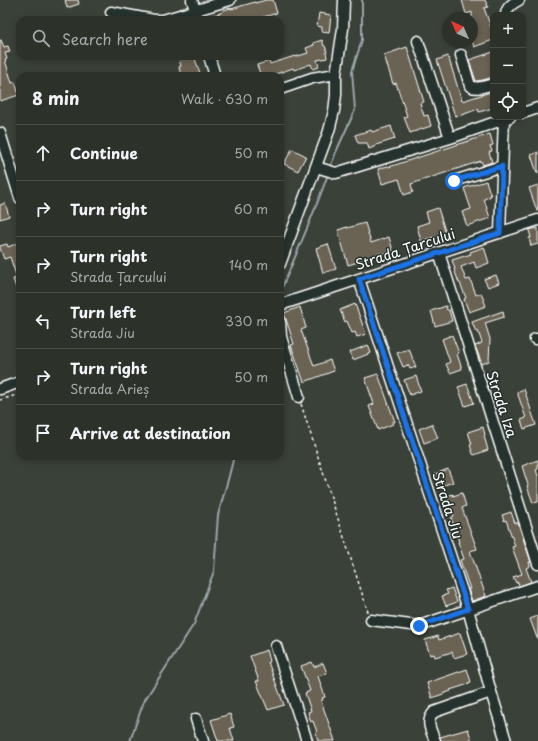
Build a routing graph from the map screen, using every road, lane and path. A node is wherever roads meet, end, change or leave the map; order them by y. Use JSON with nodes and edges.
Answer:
{"nodes":[{"id":1,"x":192,"y":0,"type":"edge"},
{"id":2,"x":230,"y":0,"type":"edge"},
{"id":3,"x":344,"y":0,"type":"edge"},
{"id":4,"x":504,"y":0,"type":"edge"},
{"id":5,"x":520,"y":0,"type":"edge"},
{"id":6,"x":111,"y":12,"type":"dead end"},
{"id":7,"x":506,"y":12,"type":"edge"},
{"id":8,"x":507,"y":12,"type":"edge"},
{"id":9,"x":197,"y":15,"type":"edge"},
{"id":10,"x":132,"y":16,"type":"edge"},
{"id":11,"x":418,"y":40,"type":"dead end"},
{"id":12,"x":461,"y":55,"type":"dead end"},
{"id":13,"x":210,"y":60,"type":"edge"},
{"id":14,"x":214,"y":72,"type":"edge"},
{"id":15,"x":336,"y":74,"type":"junction"},
{"id":16,"x":490,"y":85,"type":"edge"},
{"id":17,"x":284,"y":88,"type":"edge"},
{"id":18,"x":538,"y":108,"type":"edge"},
{"id":19,"x":526,"y":112,"type":"edge"},
{"id":20,"x":500,"y":120,"type":"edge"},
{"id":21,"x":506,"y":120,"type":"edge"},
{"id":22,"x":0,"y":133,"type":"edge"},
{"id":23,"x":450,"y":138,"type":"junction"},
{"id":24,"x":502,"y":166,"type":"junction"},
{"id":25,"x":320,"y":169,"type":"junction"},
{"id":26,"x":454,"y":181,"type":"dead end"},
{"id":27,"x":16,"y":185,"type":"edge"},
{"id":28,"x":538,"y":220,"type":"edge"},
{"id":29,"x":500,"y":233,"type":"junction"},
{"id":30,"x":439,"y":253,"type":"junction"},
{"id":31,"x":284,"y":254,"type":"edge"},
{"id":32,"x":359,"y":279,"type":"junction"},
{"id":33,"x":284,"y":306,"type":"edge"},
{"id":34,"x":284,"y":347,"type":"edge"},
{"id":35,"x":16,"y":383,"type":"edge"},
{"id":36,"x":0,"y":389,"type":"edge"},
{"id":37,"x":16,"y":395,"type":"edge"},
{"id":38,"x":299,"y":397,"type":"joint"},
{"id":39,"x":0,"y":400,"type":"edge"},
{"id":40,"x":538,"y":564,"type":"edge"},
{"id":41,"x":538,"y":586,"type":"edge"},
{"id":42,"x":468,"y":609,"type":"junction"},
{"id":43,"x":371,"y":620,"type":"joint"},
{"id":44,"x":276,"y":646,"type":"dead end"},
{"id":45,"x":491,"y":692,"type":"junction"},
{"id":46,"x":196,"y":719,"type":"dead end"},
{"id":47,"x":203,"y":741,"type":"edge"},
{"id":48,"x":307,"y":741,"type":"edge"},
{"id":49,"x":435,"y":741,"type":"edge"},
{"id":50,"x":506,"y":741,"type":"edge"}],
"edges":[{"from":1,"to":9,"type":"street"},
{"from":2,"to":9,"type":"street"},
{"from":3,"to":15,"type":"street"},
{"from":4,"to":7,"type":"street"},
{"from":5,"to":8,"type":"street"},
{"from":6,"to":10,"type":"street"},
{"from":11,"to":23,"type":"street"},
{"from":12,"to":16,"type":"street"},
{"from":13,"to":14,"type":"street"},
{"from":15,"to":17,"type":"street"},
{"from":15,"to":25,"type":"street"},
{"from":18,"to":19,"type":"street"},
{"from":20,"to":23,"type":"street"},
{"from":21,"to":24,"type":"street"},
{"from":22,"to":27,"type":"street"},
{"from":23,"to":25,"type":"street"},
{"from":24,"to":26,"type":"street"},
{"from":24,"to":29,"type":"street"},
{"from":25,"to":31,"type":"street"},
{"from":28,"to":29,"type":"street","name":"Strada Țarcului"},
{"from":29,"to":30,"type":"street","name":"Strada Țarcului"},
{"from":30,"to":32,"type":"street","name":"Strada Țarcului"},
{"from":30,"to":40,"type":"street","name":"Strada Iza"},
{"from":32,"to":33,"type":"street","name":"Strada Țarcului"},
{"from":32,"to":42,"type":"street","name":"Strada Jiu"},
{"from":34,"to":38,"type":"street"},
{"from":35,"to":36,"type":"street"},
{"from":37,"to":39,"type":"path"},
{"from":38,"to":43,"type":"path"},
{"from":41,"to":42,"type":"street"},
{"from":42,"to":43,"type":"street"},
{"from":42,"to":45,"type":"street","name":"Strada Jiu"},
{"from":44,"to":48,"type":"street"},
{"from":45,"to":49,"type":"street"},
{"from":45,"to":50,"type":"street","name":"Strada Jiu"},
{"from":46,"to":47,"type":"street"}]}
